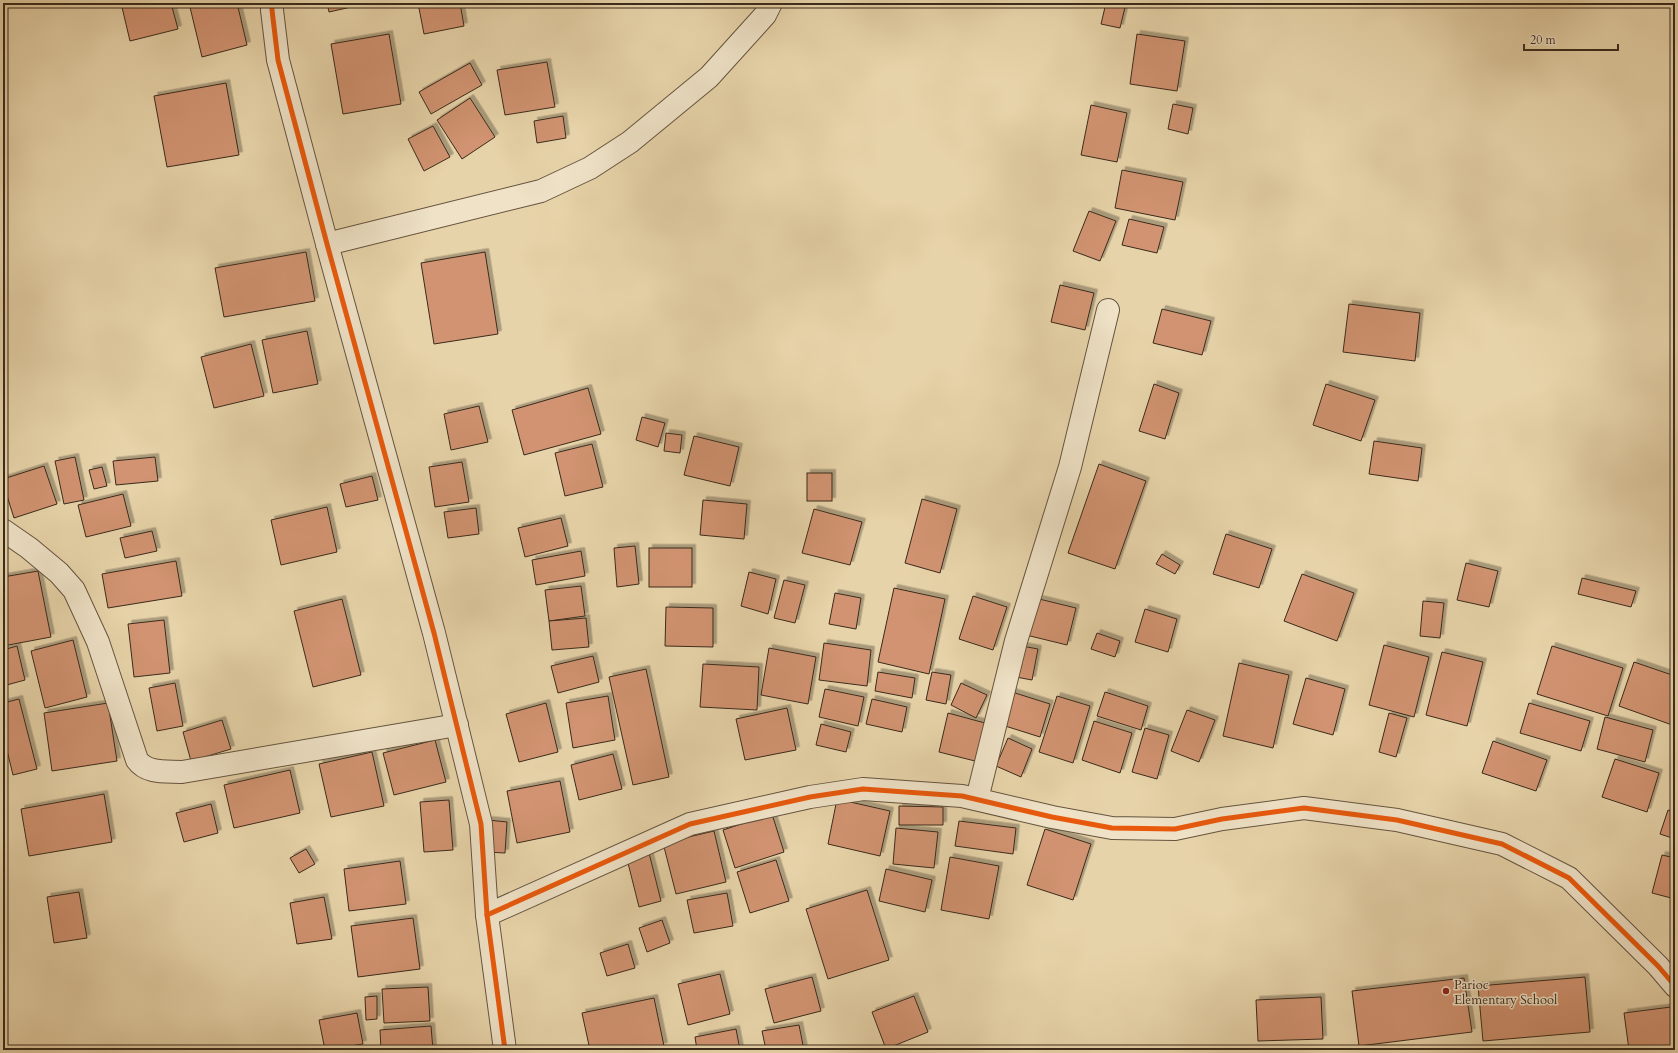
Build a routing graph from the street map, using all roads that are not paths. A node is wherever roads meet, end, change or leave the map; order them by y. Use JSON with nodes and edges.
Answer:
{"nodes":[{"id":1,"x":272,"y":3,"type":"edge"},
{"id":2,"x":771,"y":3,"type":"edge"},
{"id":3,"x":327,"y":244,"type":"junction"},
{"id":4,"x":1108,"y":310,"type":"dead end"},
{"id":5,"x":3,"y":530,"type":"edge"},
{"id":6,"x":457,"y":725,"type":"junction"},
{"id":7,"x":977,"y":799,"type":"junction"},
{"id":8,"x":487,"y":915,"type":"junction"},
{"id":9,"x":1675,"y":986,"type":"edge"},
{"id":10,"x":505,"y":1050,"type":"edge"}],
"edges":[{"from":1,"to":3,"type":"street"},
{"from":2,"to":3,"type":"street"},
{"from":3,"to":6,"type":"street"},
{"from":4,"to":7,"type":"street"},
{"from":5,"to":6,"type":"street"},
{"from":6,"to":8,"type":"street"},
{"from":7,"to":8,"type":"street"},
{"from":7,"to":9,"type":"street"},
{"from":8,"to":10,"type":"street"}]}
